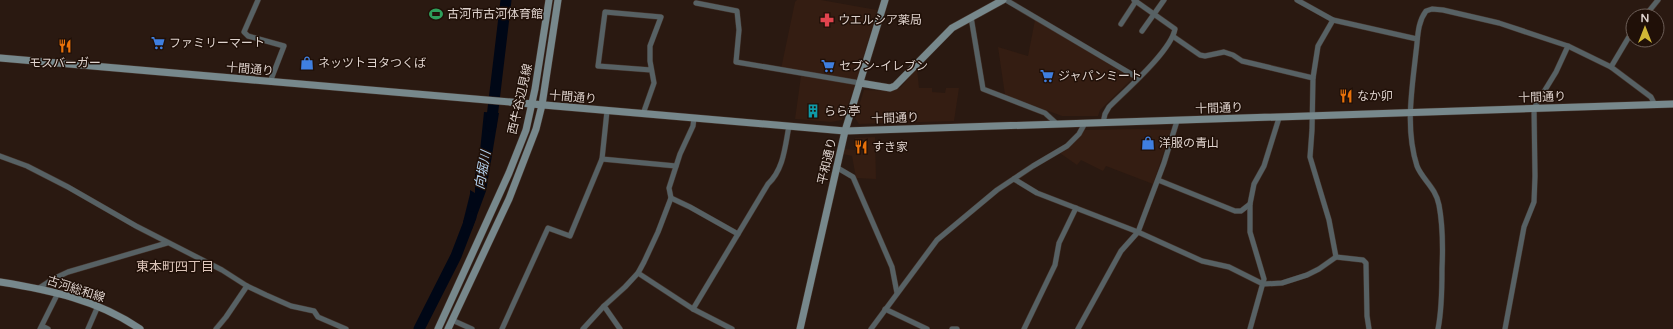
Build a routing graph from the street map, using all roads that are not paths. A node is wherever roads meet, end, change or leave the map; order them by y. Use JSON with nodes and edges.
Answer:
{"nodes":[{"id":1,"x":258,"y":0,"type":"edge"},
{"id":2,"x":549,"y":0,"type":"edge"},
{"id":3,"x":558,"y":0,"type":"edge"},
{"id":4,"x":885,"y":0,"type":"edge"},
{"id":5,"x":1003,"y":0,"type":"edge"},
{"id":6,"x":1006,"y":0,"type":"edge"},
{"id":7,"x":1164,"y":0,"type":"edge"},
{"id":8,"x":1297,"y":0,"type":"edge"},
{"id":9,"x":1658,"y":0,"type":"edge"},
{"id":10,"x":1135,"y":1,"type":"edge"},
{"id":11,"x":696,"y":3,"type":"dead end"},
{"id":12,"x":1652,"y":8,"type":"edge"},
{"id":13,"x":1154,"y":14,"type":"junction"},
{"id":14,"x":971,"y":17,"type":"junction"},
{"id":15,"x":1333,"y":20,"type":"junction"},
{"id":16,"x":1121,"y":24,"type":"dead end"},
{"id":17,"x":1142,"y":31,"type":"dead end"},
{"id":18,"x":1174,"y":37,"type":"junction"},
{"id":19,"x":1417,"y":39,"type":"junction"},
{"id":20,"x":1625,"y":43,"type":"edge"},
{"id":21,"x":1568,"y":46,"type":"junction"},
{"id":22,"x":0,"y":58,"type":"edge"},
{"id":23,"x":1611,"y":67,"type":"junction"},
{"id":24,"x":651,"y":70,"type":"junction"},
{"id":25,"x":1138,"y":78,"type":"junction"},
{"id":26,"x":1313,"y":78,"type":"junction"},
{"id":27,"x":270,"y":82,"type":"junction"},
{"id":28,"x":860,"y":82,"type":"junction"},
{"id":29,"x":532,"y":104,"type":"junction"},
{"id":30,"x":1673,"y":104,"type":"edge"},
{"id":31,"x":542,"y":105,"type":"junction"},
{"id":32,"x":1655,"y":105,"type":"junction"},
{"id":33,"x":1534,"y":108,"type":"junction"},
{"id":34,"x":607,"y":111,"type":"junction"},
{"id":35,"x":1410,"y":113,"type":"junction"},
{"id":36,"x":643,"y":114,"type":"junction"},
{"id":37,"x":1311,"y":116,"type":"junction"},
{"id":38,"x":694,"y":118,"type":"junction"},
{"id":39,"x":1279,"y":118,"type":"junction"},
{"id":40,"x":1177,"y":121,"type":"junction"},
{"id":41,"x":1103,"y":122,"type":"junction"},
{"id":42,"x":1085,"y":123,"type":"junction"},
{"id":43,"x":1056,"y":124,"type":"junction"},
{"id":44,"x":789,"y":126,"type":"junction"},
{"id":45,"x":845,"y":131,"type":"junction"},
{"id":46,"x":0,"y":156,"type":"edge"},
{"id":47,"x":602,"y":159,"type":"junction"},
{"id":48,"x":676,"y":166,"type":"junction"},
{"id":49,"x":836,"y":167,"type":"junction"},
{"id":50,"x":1014,"y":178,"type":"junction"},
{"id":51,"x":1158,"y":180,"type":"junction"},
{"id":52,"x":671,"y":198,"type":"junction"},
{"id":53,"x":1250,"y":204,"type":"junction"},
{"id":54,"x":1076,"y":208,"type":"junction"},
{"id":55,"x":1138,"y":232,"type":"junction"},
{"id":56,"x":738,"y":234,"type":"junction"},
{"id":57,"x":167,"y":243,"type":"junction"},
{"id":58,"x":1336,"y":257,"type":"junction"},
{"id":59,"x":638,"y":273,"type":"junction"},
{"id":60,"x":0,"y":282,"type":"edge"},
{"id":61,"x":1263,"y":284,"type":"junction"},
{"id":62,"x":247,"y":286,"type":"junction"},
{"id":63,"x":39,"y":288,"type":"junction"},
{"id":64,"x":58,"y":293,"type":"junction"},
{"id":65,"x":897,"y":293,"type":"junction"},
{"id":66,"x":98,"y":306,"type":"junction"},
{"id":67,"x":604,"y":306,"type":"junction"},
{"id":68,"x":693,"y":309,"type":"junction"},
{"id":69,"x":885,"y":310,"type":"junction"},
{"id":70,"x":452,"y":320,"type":"junction"},
{"id":71,"x":41,"y":328,"type":"edge"},
{"id":72,"x":48,"y":329,"type":"edge"},
{"id":73,"x":88,"y":329,"type":"edge"},
{"id":74,"x":140,"y":329,"type":"edge"},
{"id":75,"x":216,"y":329,"type":"edge"},
{"id":76,"x":346,"y":329,"type":"edge"},
{"id":77,"x":438,"y":329,"type":"edge"},
{"id":78,"x":448,"y":329,"type":"edge"},
{"id":79,"x":472,"y":329,"type":"edge"},
{"id":80,"x":502,"y":329,"type":"edge"},
{"id":81,"x":582,"y":329,"type":"edge"},
{"id":82,"x":620,"y":329,"type":"edge"},
{"id":83,"x":732,"y":329,"type":"edge"},
{"id":84,"x":800,"y":329,"type":"edge"},
{"id":85,"x":871,"y":329,"type":"edge"},
{"id":86,"x":927,"y":329,"type":"edge"},
{"id":87,"x":952,"y":329,"type":"edge"},
{"id":88,"x":957,"y":329,"type":"edge"},
{"id":89,"x":1024,"y":329,"type":"edge"},
{"id":90,"x":1078,"y":329,"type":"edge"},
{"id":91,"x":1251,"y":329,"type":"edge"},
{"id":92,"x":1369,"y":329,"type":"edge"},
{"id":93,"x":1438,"y":329,"type":"edge"},
{"id":94,"x":1505,"y":329,"type":"edge"}],
"edges":[{"from":1,"to":27,"type":"street"},
{"from":2,"to":29,"type":"street","name":"西牛谷辺見線"},
{"from":3,"to":31,"type":"street","name":"西牛谷辺見線"},
{"from":4,"to":28,"type":"street","name":"平和通り"},
{"from":5,"to":14,"type":"street"},
{"from":6,"to":25,"type":"street"},
{"from":7,"to":13,"type":"street"},
{"from":8,"to":15,"type":"street"},
{"from":9,"to":12,"type":"street"},
{"from":10,"to":13,"type":"street"},
{"from":10,"to":16,"type":"street"},
{"from":11,"to":28,"type":"street"},
{"from":13,"to":17,"type":"street"},
{"from":13,"to":18,"type":"street"},
{"from":14,"to":28,"type":"street"},
{"from":14,"to":43,"type":"street"},
{"from":15,"to":19,"type":"street"},
{"from":15,"to":26,"type":"street"},
{"from":18,"to":25,"type":"street"},
{"from":18,"to":26,"type":"street"},
{"from":19,"to":21,"type":"street"},
{"from":19,"to":35,"type":"street"},
{"from":20,"to":23,"type":"street"},
{"from":21,"to":23,"type":"street"},
{"from":21,"to":33,"type":"street"},
{"from":22,"to":27,"type":"street","name":"十間通り"},
{"from":23,"to":32,"type":"street"},
{"from":24,"to":24,"type":"street"},
{"from":24,"to":36,"type":"street"},
{"from":25,"to":41,"type":"street"},
{"from":26,"to":37,"type":"street"},
{"from":27,"to":29,"type":"street","name":"十間通り"},
{"from":28,"to":45,"type":"street","name":"平和通り"},
{"from":29,"to":31,"type":"street","name":"十間通り"},
{"from":29,"to":77,"type":"street","name":"西牛谷辺見線"},
{"from":30,"to":32,"type":"street","name":"十間通り"},
{"from":31,"to":34,"type":"street","name":"十間通り"},
{"from":31,"to":70,"type":"street","name":"西牛谷辺見線"},
{"from":32,"to":33,"type":"street","name":"十間通り"},
{"from":33,"to":35,"type":"street","name":"十間通り"},
{"from":33,"to":94,"type":"street"},
{"from":34,"to":36,"type":"street","name":"十間通り"},
{"from":34,"to":47,"type":"street"},
{"from":35,"to":37,"type":"street","name":"十間通り"},
{"from":35,"to":93,"type":"street"},
{"from":36,"to":38,"type":"street","name":"十間通り"},
{"from":37,"to":39,"type":"street","name":"十間通り"},
{"from":37,"to":58,"type":"street"},
{"from":38,"to":44,"type":"street","name":"十間通り"},
{"from":38,"to":48,"type":"street"},
{"from":39,"to":40,"type":"street","name":"十間通り"},
{"from":39,"to":53,"type":"street"},
{"from":40,"to":41,"type":"street","name":"十間通り"},
{"from":40,"to":51,"type":"street"},
{"from":41,"to":42,"type":"street","name":"十間通り"},
{"from":42,"to":43,"type":"street","name":"十間通り"},
{"from":42,"to":50,"type":"street"},
{"from":43,"to":45,"type":"street","name":"十間通り"},
{"from":44,"to":45,"type":"street","name":"十間通り"},
{"from":44,"to":56,"type":"street"},
{"from":45,"to":49,"type":"street","name":"平和通り"},
{"from":46,"to":57,"type":"street"},
{"from":47,"to":48,"type":"street"},
{"from":47,"to":80,"type":"street"},
{"from":48,"to":52,"type":"street"},
{"from":49,"to":65,"type":"street"},
{"from":49,"to":84,"type":"street","name":"平和通り"},
{"from":50,"to":54,"type":"street"},
{"from":50,"to":65,"type":"street"},
{"from":51,"to":53,"type":"street"},
{"from":51,"to":55,"type":"street"},
{"from":52,"to":56,"type":"street"},
{"from":52,"to":59,"type":"street"},
{"from":53,"to":61,"type":"street"},
{"from":54,"to":55,"type":"street"},
{"from":54,"to":89,"type":"street"},
{"from":55,"to":61,"type":"street"},
{"from":55,"to":90,"type":"street"},
{"from":56,"to":68,"type":"street"},
{"from":57,"to":62,"type":"street"},
{"from":57,"to":63,"type":"street"},
{"from":58,"to":61,"type":"street"},
{"from":58,"to":92,"type":"street"},
{"from":59,"to":67,"type":"street"},
{"from":59,"to":68,"type":"street"},
{"from":60,"to":63,"type":"street","name":"古河総和線"},
{"from":61,"to":91,"type":"street"},
{"from":62,"to":75,"type":"street"},
{"from":62,"to":76,"type":"street"},
{"from":63,"to":64,"type":"street","name":"古河総和線"},
{"from":64,"to":66,"type":"street","name":"古河総和線"},
{"from":64,"to":71,"type":"street"},
{"from":65,"to":69,"type":"street"},
{"from":66,"to":73,"type":"street"},
{"from":66,"to":74,"type":"street","name":"古河総和線"},
{"from":67,"to":81,"type":"street"},
{"from":67,"to":82,"type":"street"},
{"from":68,"to":83,"type":"street"},
{"from":69,"to":85,"type":"street"},
{"from":69,"to":86,"type":"street"},
{"from":70,"to":78,"type":"street","name":"西牛谷辺見線"},
{"from":70,"to":79,"type":"street"},
{"from":71,"to":72,"type":"street"},
{"from":87,"to":88,"type":"street"}]}
